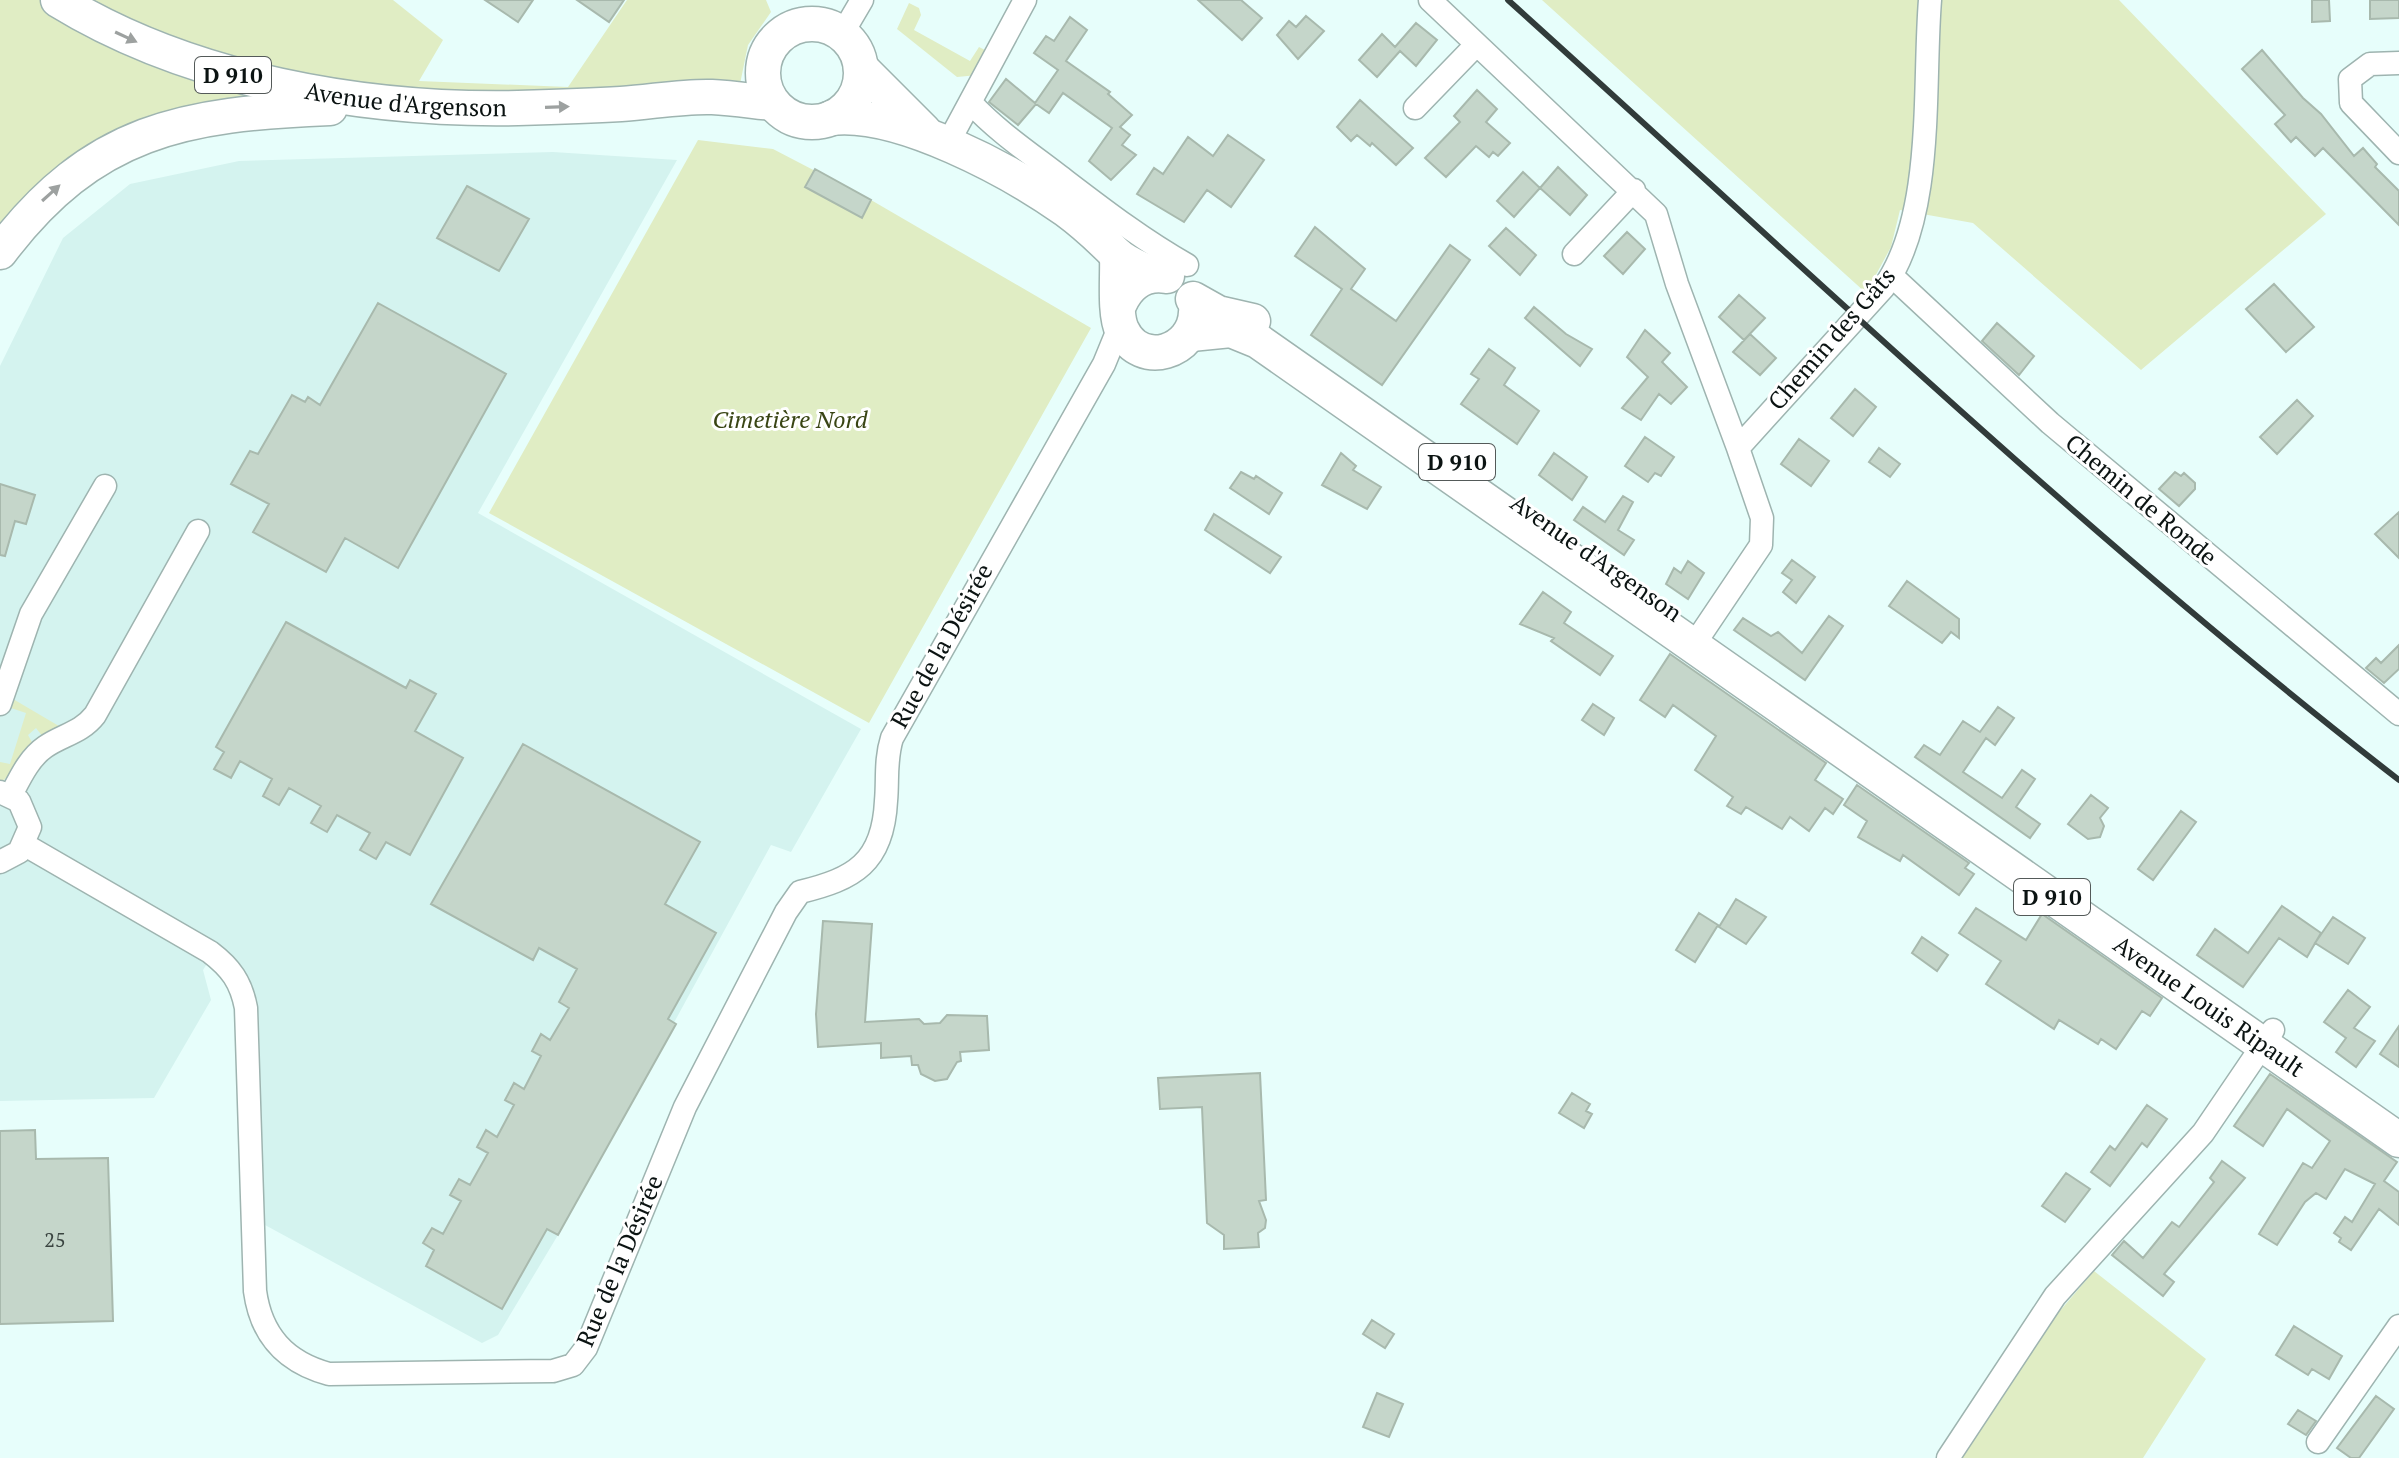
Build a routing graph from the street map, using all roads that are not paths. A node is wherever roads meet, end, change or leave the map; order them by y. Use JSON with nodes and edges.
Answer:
{"nodes":[{"id":1,"x":58,"y":0,"type":"edge"},
{"id":2,"x":862,"y":0,"type":"edge"},
{"id":3,"x":1025,"y":0,"type":"edge"},
{"id":4,"x":1430,"y":0,"type":"edge"},
{"id":5,"x":1930,"y":0,"type":"edge"},
{"id":6,"x":814,"y":19,"type":"edge"},
{"id":7,"x":1476,"y":45,"type":"junction"},
{"id":8,"x":2399,"y":63,"type":"edge"},
{"id":9,"x":861,"y":68,"type":"junction"},
{"id":10,"x":772,"y":103,"type":"junction"},
{"id":11,"x":971,"y":103,"type":"junction"},
{"id":12,"x":423,"y":105,"type":"junction"},
{"id":13,"x":1415,"y":108,"type":"dead end"},
{"id":14,"x":831,"y":118,"type":"junction"},
{"id":15,"x":939,"y":141,"type":"junction"},
{"id":16,"x":2399,"y":153,"type":"edge"},
{"id":17,"x":1634,"y":190,"type":"junction"},
{"id":18,"x":0,"y":252,"type":"edge"},
{"id":19,"x":1574,"y":254,"type":"dead end"},
{"id":20,"x":1117,"y":255,"type":"junction"},
{"id":21,"x":1187,"y":265,"type":"dead end"},
{"id":22,"x":1153,"y":275,"type":"junction"},
{"id":23,"x":1892,"y":276,"type":"junction"},
{"id":24,"x":1193,"y":299,"type":"junction"},
{"id":25,"x":1120,"y":314,"type":"junction"},
{"id":26,"x":1191,"y":334,"type":"junction"},
{"id":27,"x":1147,"y":352,"type":"junction"},
{"id":28,"x":1104,"y":364,"type":"junction"},
{"id":29,"x":1738,"y":448,"type":"junction"},
{"id":30,"x":105,"y":486,"type":"dead end"},
{"id":31,"x":198,"y":531,"type":"dead end"},
{"id":32,"x":1704,"y":643,"type":"junction"},
{"id":33,"x":0,"y":704,"type":"edge"},
{"id":34,"x":2399,"y":714,"type":"edge"},
{"id":35,"x":5,"y":794,"type":"edge"},
{"id":36,"x":25,"y":845,"type":"junction"},
{"id":37,"x":0,"y":862,"type":"edge"},
{"id":38,"x":2268,"y":1038,"type":"junction"},
{"id":39,"x":2399,"y":1118,"type":"edge"},
{"id":40,"x":2399,"y":1140,"type":"edge"},
{"id":41,"x":2399,"y":1326,"type":"edge"},
{"id":42,"x":2318,"y":1442,"type":"dead end"},
{"id":43,"x":1948,"y":1458,"type":"edge"}],
"edges":[{"from":1,"to":12,"type":"main road","name":"Avenue d'Argenson","number":"D 910","one_way":true},
{"from":2,"to":6,"type":"street"},
{"from":3,"to":11,"type":"street"},
{"from":4,"to":7,"type":"street"},
{"from":5,"to":23,"type":"street","name":"Chemin des Gâts"},
{"from":6,"to":9,"type":"main road"},
{"from":6,"to":10,"type":"main road"},
{"from":7,"to":13,"type":"street"},
{"from":7,"to":17,"type":"street"},
{"from":8,"to":16,"type":"street"},
{"from":9,"to":14,"type":"main road"},
{"from":9,"to":15,"type":"main road"},
{"from":12,"to":10,"type":"main road","name":"Avenue d'Argenson","number":"D 910","one_way":true},
{"from":10,"to":14,"type":"main road"},
{"from":11,"to":15,"type":"street"},
{"from":11,"to":21,"type":"street"},
{"from":18,"to":12,"type":"main road","one_way":true},
{"from":14,"to":15,"type":"main road"},
{"from":15,"to":20,"type":"main road"},
{"from":17,"to":19,"type":"street"},
{"from":17,"to":29,"type":"street"},
{"from":20,"to":22,"type":"main road"},
{"from":20,"to":25,"type":"main road"},
{"from":22,"to":24,"type":"main road"},
{"from":22,"to":25,"type":"main road"},
{"from":23,"to":29,"type":"street","name":"Chemin des Gâts"},
{"from":23,"to":34,"type":"street","name":"Chemin de Ronde"},
{"from":24,"to":26,"type":"main road"},
{"from":24,"to":32,"type":"main road","name":"Avenue d'Argenson","number":"D 910"},
{"from":25,"to":27,"type":"main road"},
{"from":25,"to":28,"type":"street","name":"Rue de la Désirée"},
{"from":26,"to":27,"type":"main road"},
{"from":26,"to":32,"type":"main road","name":"Avenue d'Argenson","number":"D 910"},
{"from":27,"to":28,"type":"street"},
{"from":28,"to":36,"type":"street","name":"Rue de la Désirée"},
{"from":29,"to":32,"type":"street"},
{"from":30,"to":33,"type":"street"},
{"from":31,"to":35,"type":"street"},
{"from":32,"to":38,"type":"main road","name":"Avenue Louis Ripault","number":"D 910"},
{"from":35,"to":36,"type":"street"},
{"from":36,"to":37,"type":"street"},
{"from":38,"to":39,"type":"main road","name":"Avenue Louis Ripault","number":"D 910"},
{"from":38,"to":40,"type":"main road","name":"Avenue Louis Ripault","number":"D 910"},
{"from":38,"to":43,"type":"street"},
{"from":41,"to":42,"type":"street"}]}
